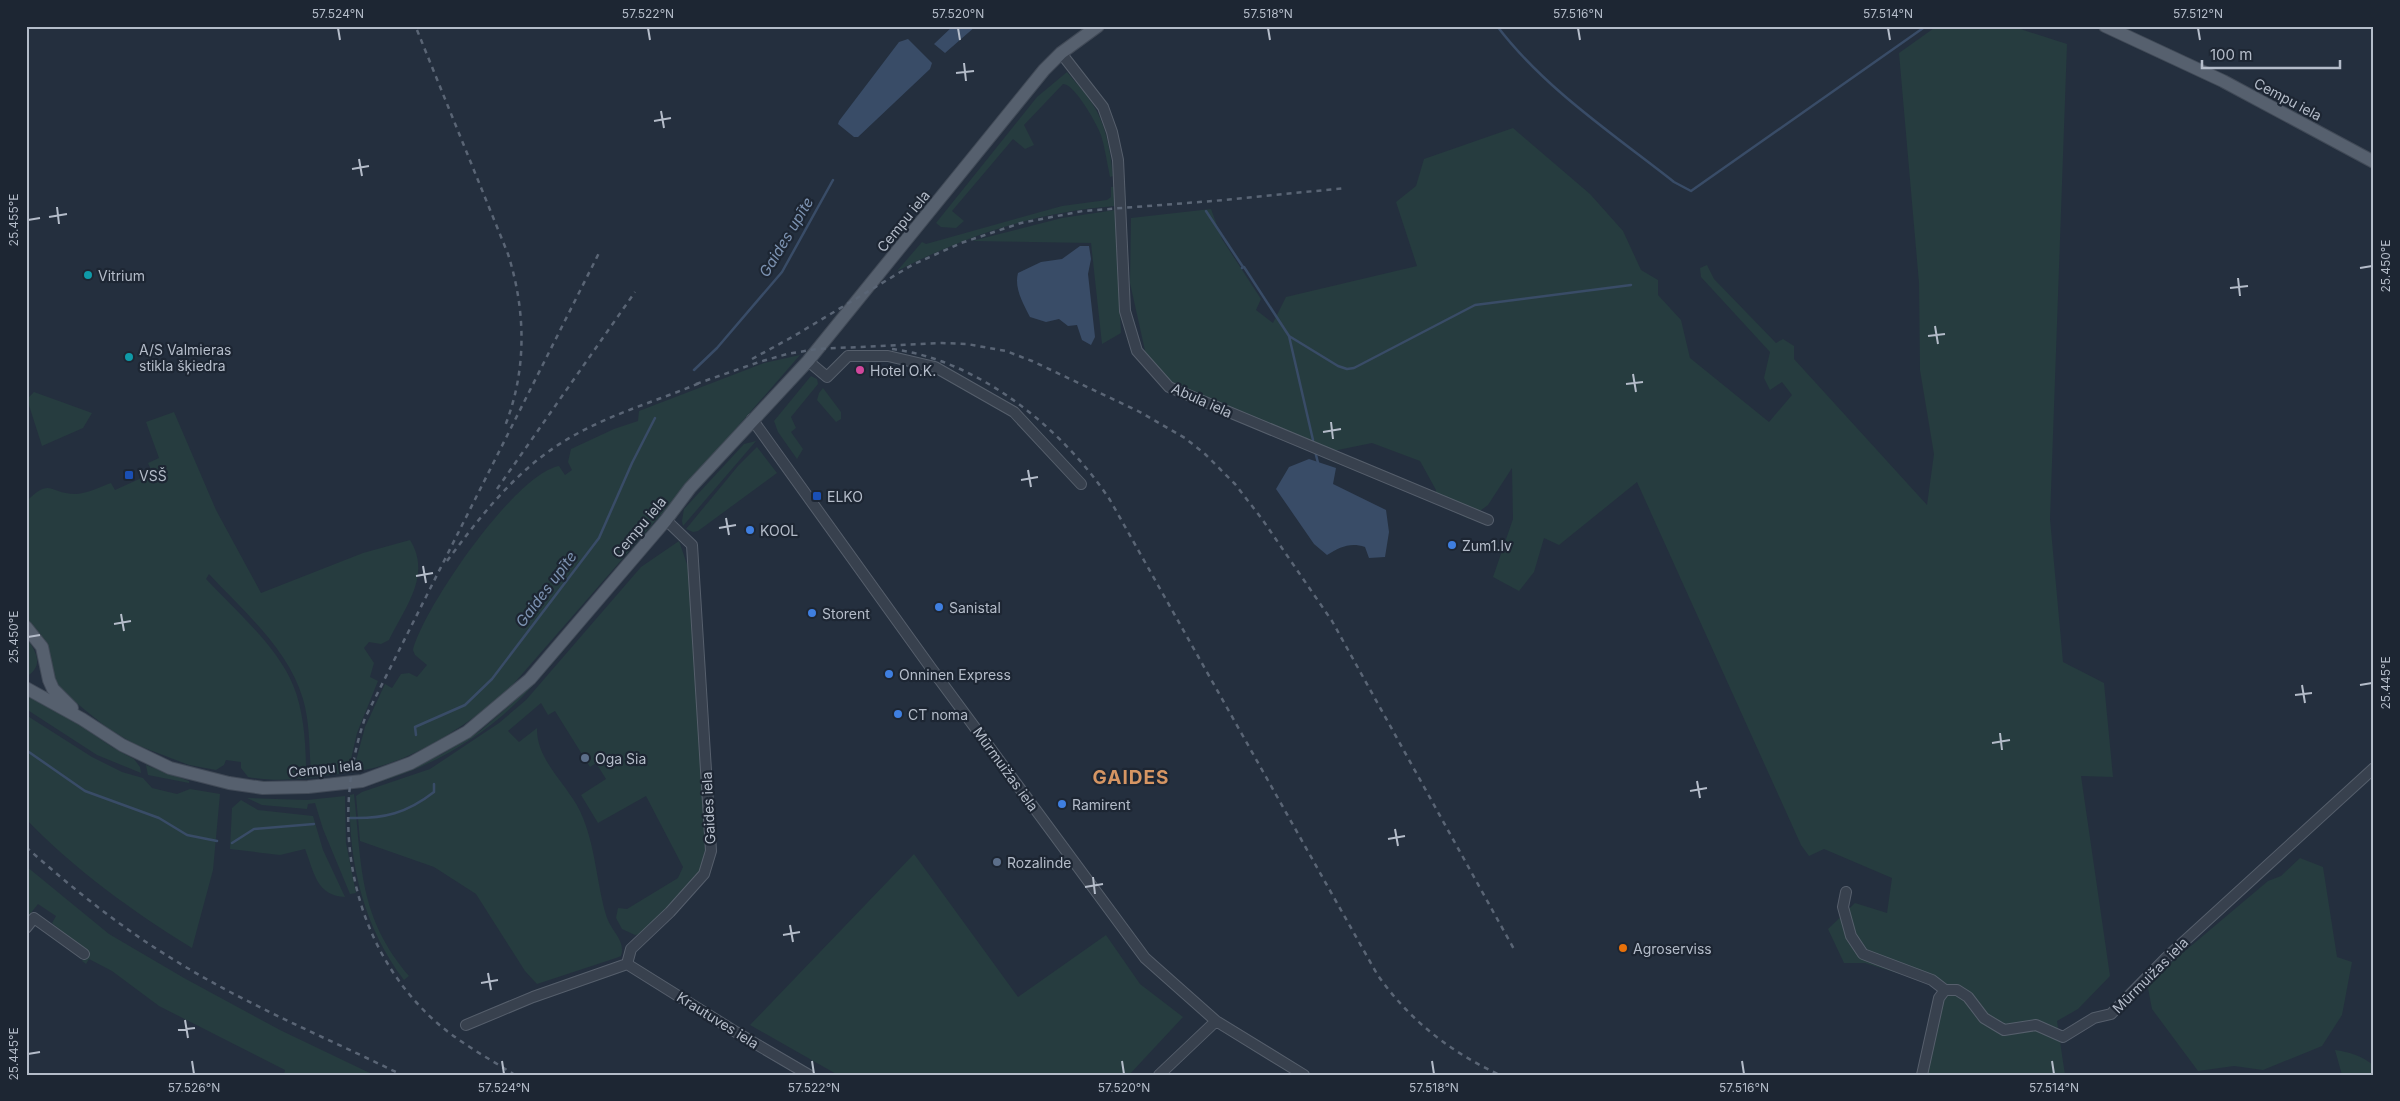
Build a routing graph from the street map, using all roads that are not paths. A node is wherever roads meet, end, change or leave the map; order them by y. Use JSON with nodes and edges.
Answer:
{"nodes":[{"id":1,"x":1098,"y":26,"type":"edge"},
{"id":2,"x":2105,"y":26,"type":"edge"},
{"id":3,"x":1061,"y":53,"type":"junction"},
{"id":4,"x":2374,"y":162,"type":"edge"},
{"id":5,"x":808,"y":361,"type":"junction"},
{"id":6,"x":752,"y":419,"type":"junction"},
{"id":7,"x":1081,"y":484,"type":"dead end"},
{"id":8,"x":666,"y":520,"type":"junction"},
{"id":9,"x":1488,"y":520,"type":"dead end"},
{"id":10,"x":26,"y":627,"type":"edge"},
{"id":11,"x":46,"y":666,"type":"junction"},
{"id":12,"x":26,"y":688,"type":"edge"},
{"id":13,"x":82,"y":719,"type":"junction"},
{"id":14,"x":2374,"y":768,"type":"edge"},
{"id":15,"x":1846,"y":892,"type":"dead end"},
{"id":16,"x":26,"y":928,"type":"edge"},
{"id":17,"x":84,"y":954,"type":"dead end"},
{"id":18,"x":628,"y":964,"type":"junction"},
{"id":19,"x":1946,"y":990,"type":"junction"},
{"id":20,"x":1216,"y":1020,"type":"junction"},
{"id":21,"x":466,"y":1025,"type":"dead end"},
{"id":22,"x":809,"y":1075,"type":"edge"},
{"id":23,"x":1159,"y":1075,"type":"edge"},
{"id":24,"x":1304,"y":1075,"type":"edge"},
{"id":25,"x":1922,"y":1075,"type":"edge"}],
"edges":[{"from":1,"to":3,"type":"main road","name":"Cempu iela"},
{"from":2,"to":4,"type":"main road","name":"Cempu iela"},
{"from":3,"to":5,"type":"main road","name":"Cempu iela"},
{"from":3,"to":9,"type":"street","name":"Abula iela"},
{"from":5,"to":6,"type":"main road","name":"Cempu iela"},
{"from":5,"to":7,"type":"street"},
{"from":6,"to":8,"type":"main road","name":"Cempu iela"},
{"from":6,"to":20,"type":"street","name":"Mūrmuižas iela"},
{"from":8,"to":13,"type":"main road","name":"Cempu iela"},
{"from":8,"to":18,"type":"street","name":"Gaides iela"},
{"from":10,"to":11,"type":"main road","name":"Cempu iela"},
{"from":11,"to":12,"type":"main road","name":"Cempu iela"},
{"from":11,"to":13,"type":"main road","name":"Cempu iela"},
{"from":12,"to":13,"type":"main road","name":"Cempu iela"},
{"from":14,"to":19,"type":"street","name":"Mūrmuižas iela"},
{"from":15,"to":19,"type":"street","name":"Mūrmuižas iela"},
{"from":16,"to":17,"type":"street"},
{"from":18,"to":21,"type":"street"},
{"from":18,"to":22,"type":"street","name":"Krautuves iela"},
{"from":19,"to":25,"type":"street"},
{"from":20,"to":23,"type":"street"},
{"from":20,"to":24,"type":"street","name":"Mūrmuižas iela"}]}
